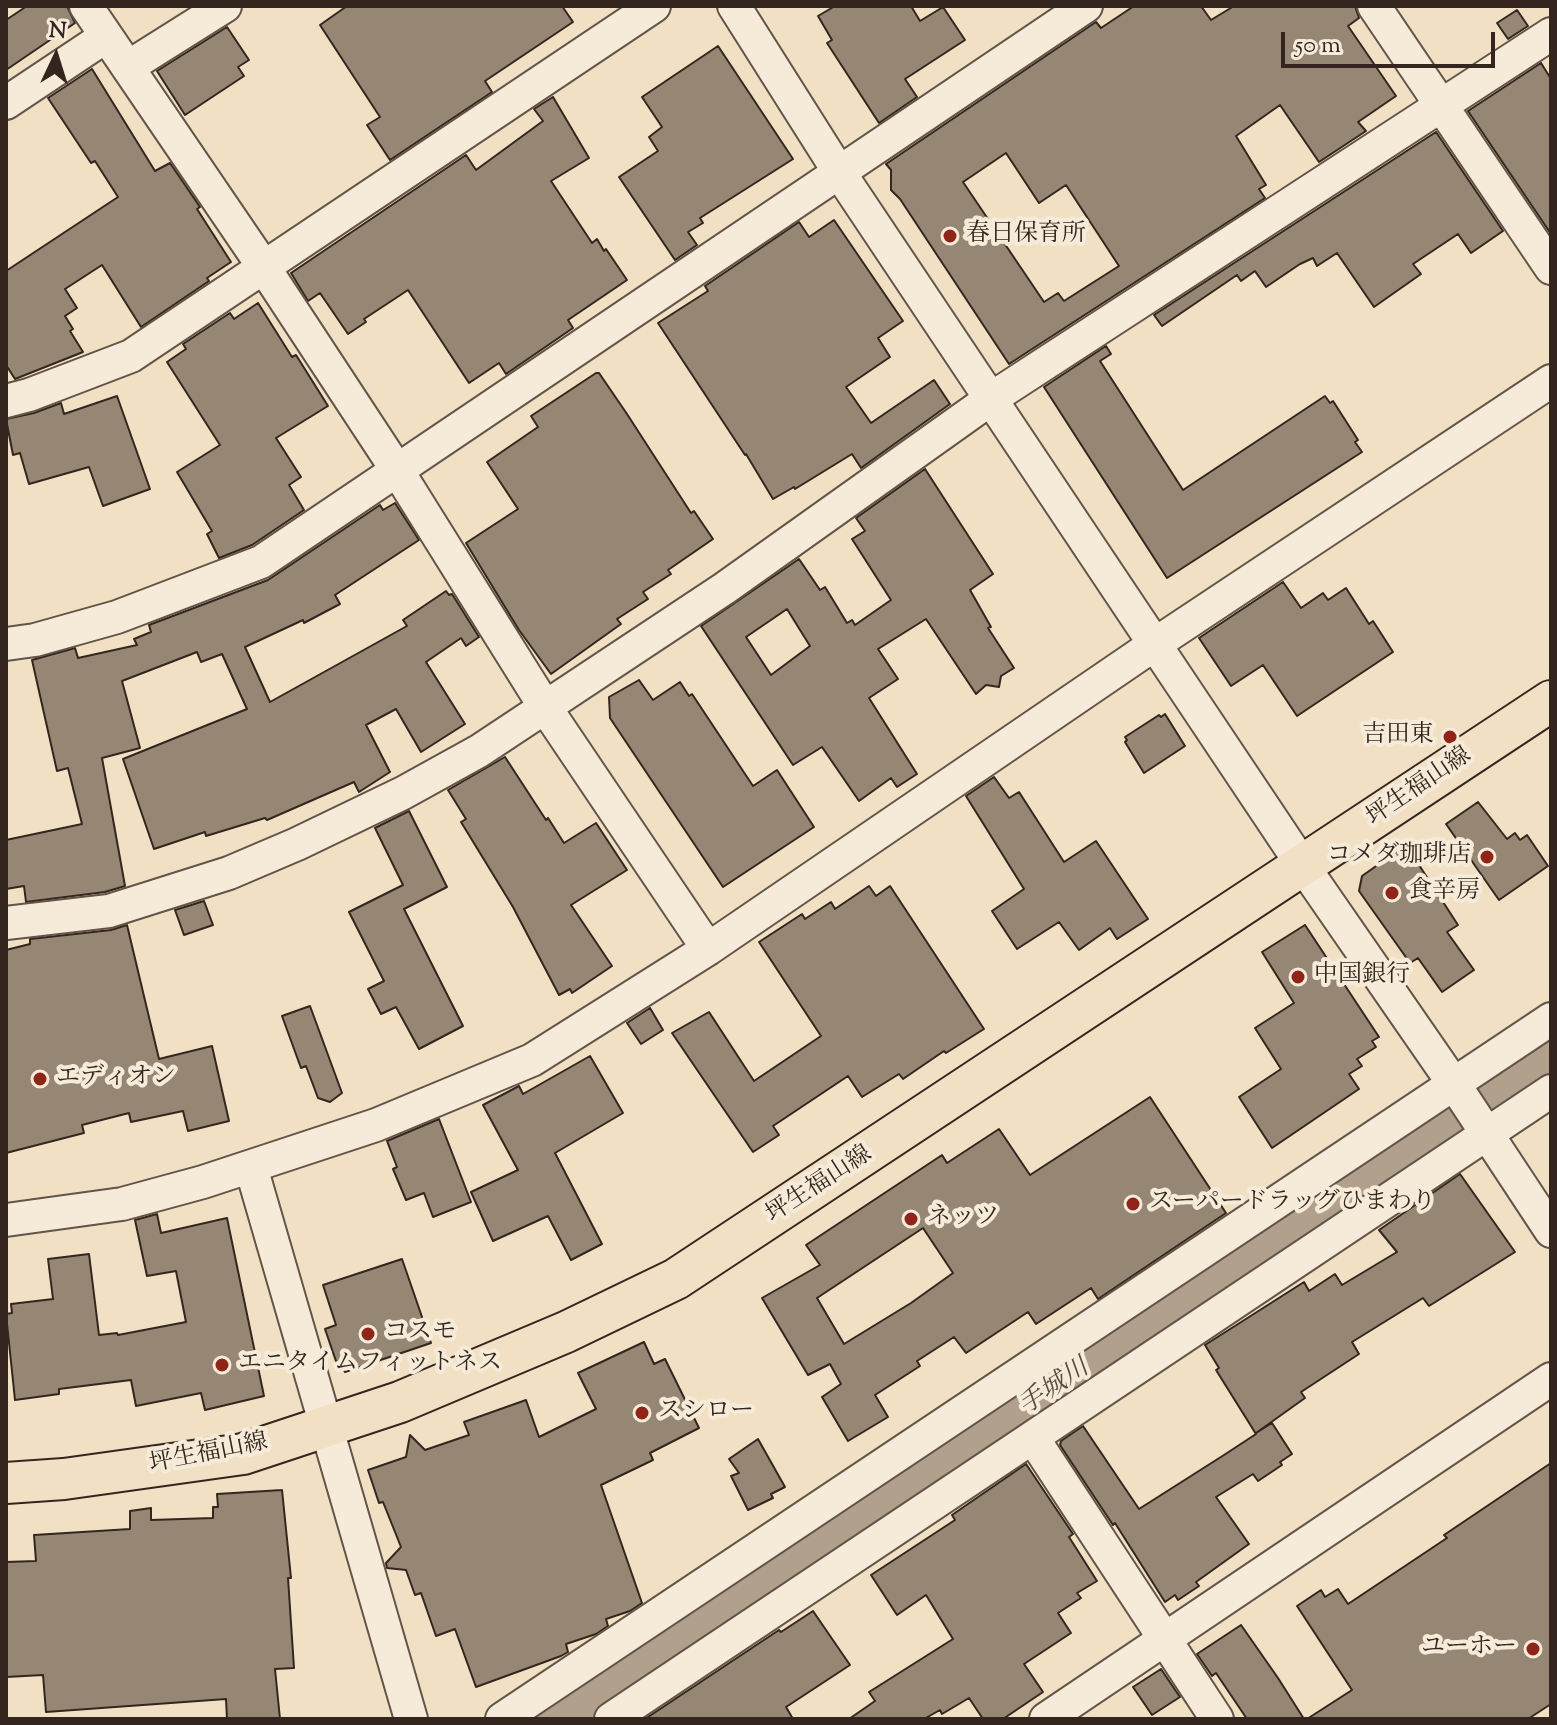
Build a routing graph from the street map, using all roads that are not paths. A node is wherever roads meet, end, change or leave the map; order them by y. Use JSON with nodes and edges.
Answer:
{"nodes":[{"id":1,"x":86,"y":6,"type":"edge"},
{"id":2,"x":225,"y":6,"type":"edge"},
{"id":3,"x":654,"y":6,"type":"edge"},
{"id":4,"x":734,"y":6,"type":"edge"},
{"id":5,"x":1086,"y":6,"type":"edge"},
{"id":6,"x":1374,"y":6,"type":"edge"},
{"id":7,"x":1551,"y":34,"type":"edge"},
{"id":8,"x":105,"y":37,"type":"junction"},
{"id":9,"x":128,"y":67,"type":"junction"},
{"id":10,"x":6,"y":103,"type":"edge"},
{"id":11,"x":1440,"y":106,"type":"junction"},
{"id":12,"x":839,"y":172,"type":"junction"},
{"id":13,"x":263,"y":266,"type":"junction"},
{"id":14,"x":1551,"y":268,"type":"edge"},
{"id":15,"x":1551,"y":381,"type":"edge"},
{"id":16,"x":992,"y":398,"type":"junction"},
{"id":17,"x":6,"y":401,"type":"edge"},
{"id":18,"x":397,"y":470,"type":"junction"},
{"id":19,"x":6,"y":644,"type":"edge"},
{"id":20,"x":1155,"y":644,"type":"junction"},
{"id":21,"x":1551,"y":701,"type":"edge"},
{"id":22,"x":545,"y":707,"type":"junction"},
{"id":23,"x":1303,"y":866,"type":"junction"},
{"id":24,"x":6,"y":923,"type":"edge"},
{"id":25,"x":708,"y":949,"type":"junction"},
{"id":26,"x":1551,"y":1019,"type":"edge"},
{"id":27,"x":1457,"y":1088,"type":"junction"},
{"id":28,"x":1551,"y":1091,"type":"edge"},
{"id":29,"x":1484,"y":1128,"type":"junction"},
{"id":30,"x":251,"y":1167,"type":"junction"},
{"id":31,"x":6,"y":1220,"type":"edge"},
{"id":32,"x":1551,"y":1231,"type":"edge"},
{"id":33,"x":1551,"y":1379,"type":"edge"},
{"id":34,"x":325,"y":1427,"type":"junction"},
{"id":35,"x":1033,"y":1438,"type":"junction"},
{"id":36,"x":6,"y":1483,"type":"edge"},
{"id":37,"x":1163,"y":1640,"type":"junction"},
{"id":38,"x":411,"y":1719,"type":"edge"},
{"id":39,"x":502,"y":1719,"type":"edge"},
{"id":40,"x":611,"y":1719,"type":"edge"},
{"id":41,"x":1046,"y":1719,"type":"edge"},
{"id":42,"x":1217,"y":1719,"type":"edge"}],
"edges":[{"from":1,"to":8,"type":"street"},
{"from":2,"to":9,"type":"street"},
{"from":3,"to":13,"type":"street"},
{"from":4,"to":12,"type":"street"},
{"from":5,"to":12,"type":"street"},
{"from":6,"to":11,"type":"street"},
{"from":7,"to":11,"type":"street"},
{"from":8,"to":9,"type":"street"},
{"from":8,"to":10,"type":"street"},
{"from":9,"to":13,"type":"street"},
{"from":11,"to":14,"type":"street"},
{"from":11,"to":16,"type":"street"},
{"from":12,"to":16,"type":"street"},
{"from":12,"to":18,"type":"street"},
{"from":13,"to":17,"type":"street"},
{"from":13,"to":18,"type":"street"},
{"from":15,"to":20,"type":"street"},
{"from":16,"to":20,"type":"street"},
{"from":16,"to":22,"type":"street"},
{"from":18,"to":19,"type":"street"},
{"from":18,"to":22,"type":"street"},
{"from":20,"to":23,"type":"street"},
{"from":20,"to":25,"type":"street"},
{"from":21,"to":23,"type":"main road","name":"坪生福山線"},
{"from":22,"to":24,"type":"street"},
{"from":22,"to":25,"type":"street"},
{"from":23,"to":27,"type":"street"},
{"from":23,"to":34,"type":"main road","name":"坪生福山線"},
{"from":25,"to":30,"type":"street"},
{"from":26,"to":27,"type":"street"},
{"from":27,"to":29,"type":"street"},
{"from":27,"to":39,"type":"street"},
{"from":28,"to":29,"type":"street"},
{"from":29,"to":32,"type":"street"},
{"from":29,"to":35,"type":"street"},
{"from":30,"to":31,"type":"street"},
{"from":30,"to":34,"type":"street"},
{"from":33,"to":37,"type":"street"},
{"from":34,"to":36,"type":"main road","name":"坪生福山線"},
{"from":34,"to":38,"type":"street"},
{"from":35,"to":37,"type":"street"},
{"from":35,"to":40,"type":"street"},
{"from":37,"to":41,"type":"street"},
{"from":37,"to":42,"type":"street"}]}
